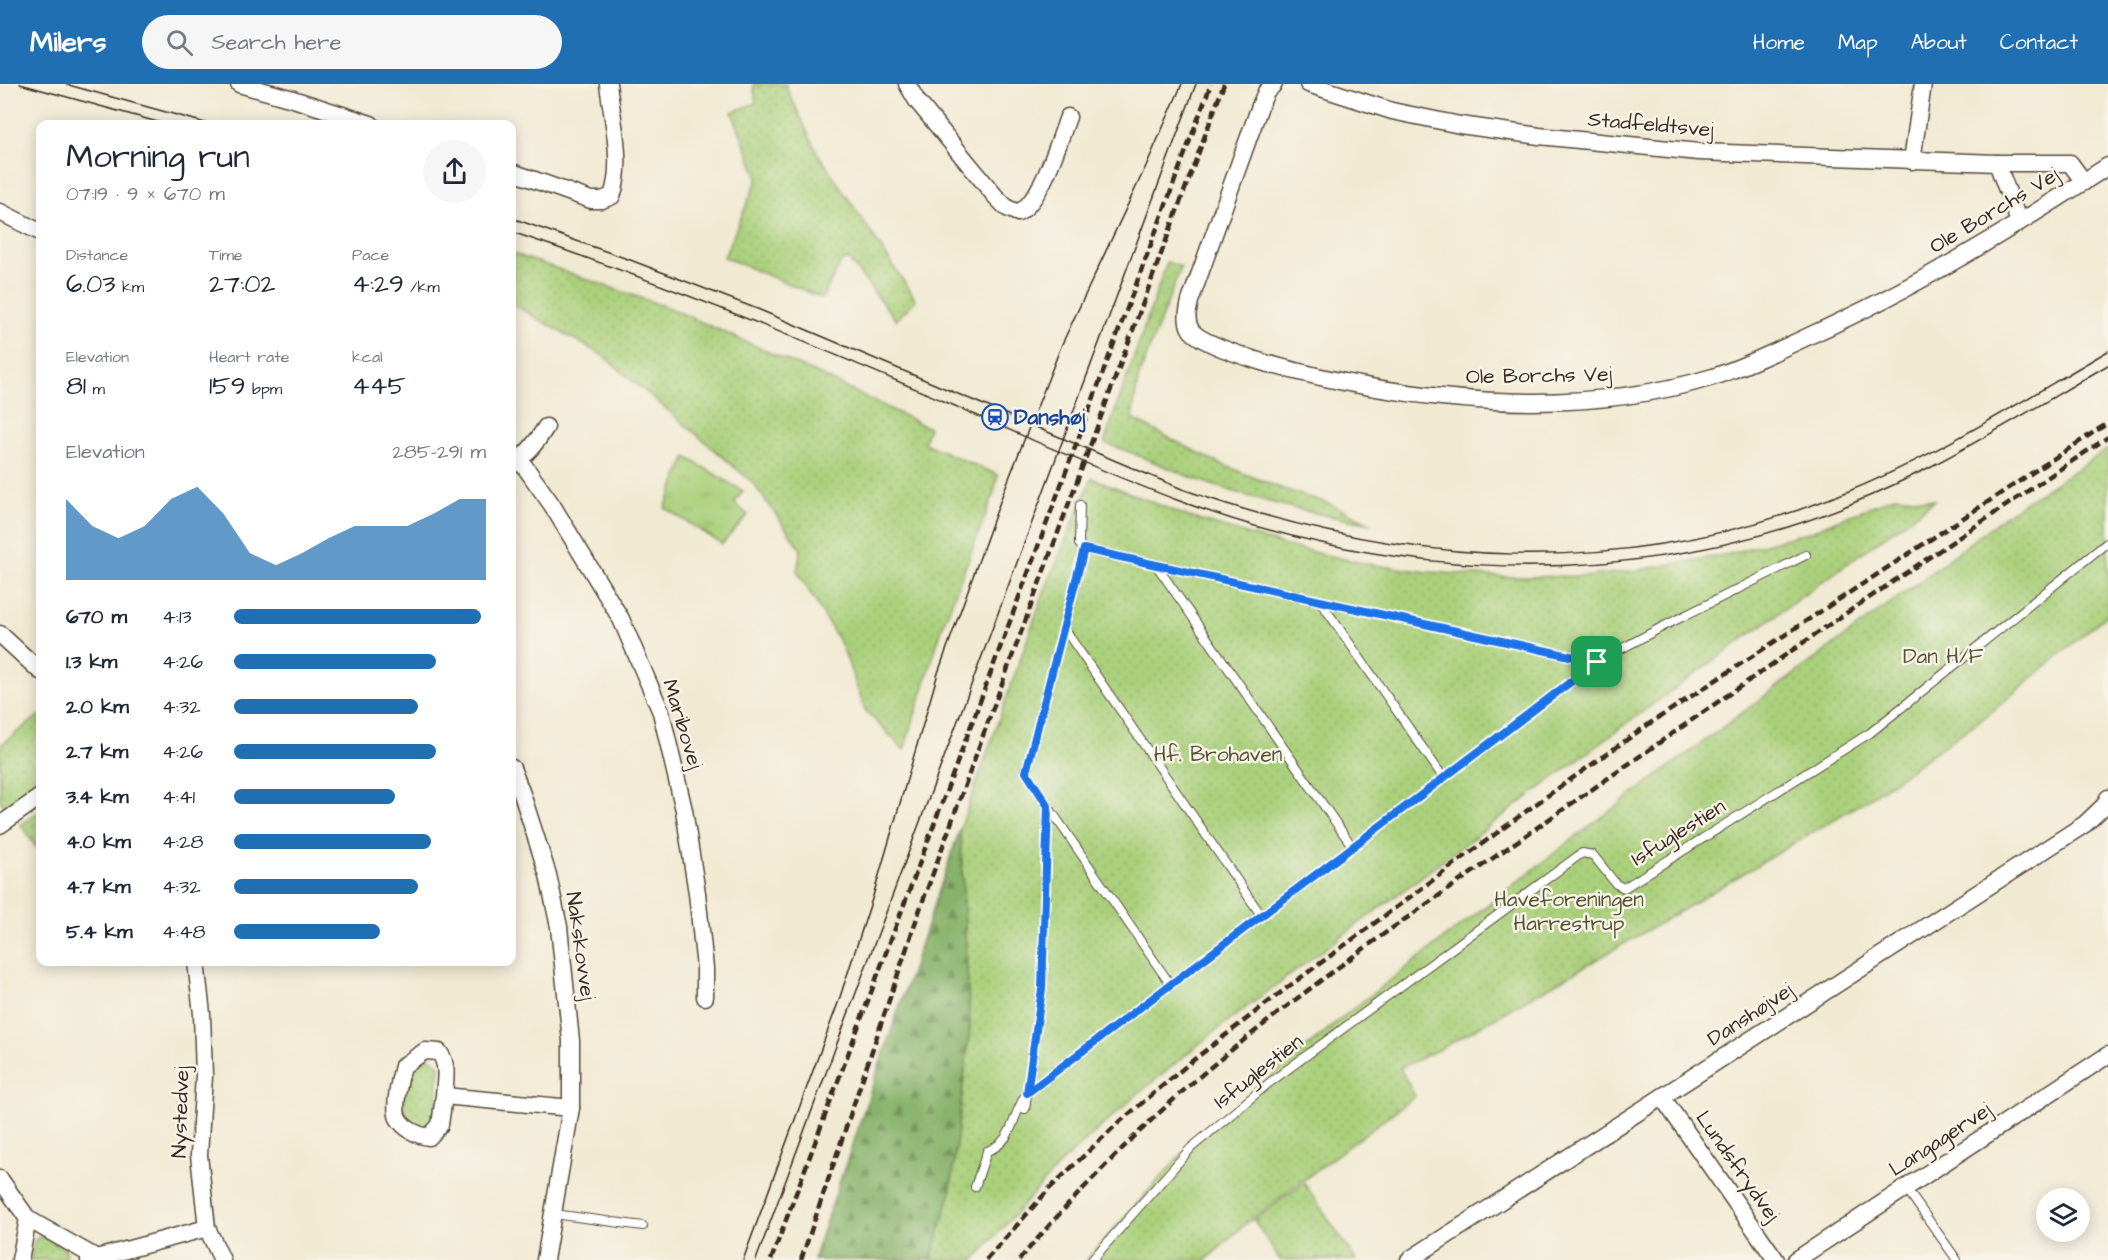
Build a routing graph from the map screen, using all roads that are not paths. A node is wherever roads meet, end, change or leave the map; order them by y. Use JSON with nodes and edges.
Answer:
{"nodes":[{"id":1,"x":239,"y":84,"type":"edge"},
{"id":2,"x":608,"y":84,"type":"edge"},
{"id":3,"x":907,"y":84,"type":"edge"},
{"id":4,"x":1274,"y":84,"type":"edge"},
{"id":5,"x":1308,"y":84,"type":"edge"},
{"id":6,"x":1923,"y":84,"type":"edge"},
{"id":7,"x":1068,"y":117,"type":"dead end"},
{"id":8,"x":359,"y":120,"type":"edge"},
{"id":9,"x":1912,"y":160,"type":"junction"},
{"id":10,"x":1997,"y":163,"type":"junction"},
{"id":11,"x":2108,"y":166,"type":"edge"},
{"id":12,"x":516,"y":173,"type":"edge"},
{"id":13,"x":2084,"y":182,"type":"junction"},
{"id":14,"x":0,"y":212,"type":"edge"},
{"id":15,"x":2019,"y":222,"type":"junction"},
{"id":16,"x":36,"y":230,"type":"edge"},
{"id":17,"x":546,"y":427,"type":"dead end"},
{"id":18,"x":516,"y":462,"type":"edge"},
{"id":19,"x":1080,"y":506,"type":"dead end"},
{"id":20,"x":2108,"y":542,"type":"edge"},
{"id":21,"x":1084,"y":549,"type":"junction"},
{"id":22,"x":1806,"y":555,"type":"dead end"},
{"id":23,"x":1156,"y":565,"type":"junction"},
{"id":24,"x":1320,"y":601,"type":"junction"},
{"id":25,"x":1063,"y":627,"type":"junction"},
{"id":26,"x":0,"y":634,"type":"edge"},
{"id":27,"x":1597,"y":662,"type":"junction"},
{"id":28,"x":36,"y":667,"type":"edge"},
{"id":29,"x":1443,"y":777,"type":"junction"},
{"id":30,"x":517,"y":796,"type":"edge"},
{"id":31,"x":2108,"y":798,"type":"edge"},
{"id":32,"x":36,"y":800,"type":"edge"},
{"id":33,"x":1048,"y":806,"type":"junction"},
{"id":34,"x":0,"y":825,"type":"edge"},
{"id":35,"x":1352,"y":846,"type":"junction"},
{"id":36,"x":1261,"y":915,"type":"junction"},
{"id":37,"x":196,"y":966,"type":"edge"},
{"id":38,"x":1170,"y":984,"type":"junction"},
{"id":39,"x":705,"y":998,"type":"dead end"},
{"id":40,"x":2108,"y":1055,"type":"edge"},
{"id":41,"x":1027,"y":1093,"type":"junction"},
{"id":42,"x":444,"y":1096,"type":"junction"},
{"id":43,"x":1662,"y":1097,"type":"junction"},
{"id":44,"x":571,"y":1108,"type":"junction"},
{"id":45,"x":1025,"y":1109,"type":"dead end"},
{"id":46,"x":0,"y":1179,"type":"edge"},
{"id":47,"x":975,"y":1187,"type":"dead end"},
{"id":48,"x":1906,"y":1188,"type":"junction"},
{"id":49,"x":554,"y":1214,"type":"junction"},
{"id":50,"x":28,"y":1219,"type":"junction"},
{"id":51,"x":643,"y":1226,"type":"dead end"},
{"id":52,"x":207,"y":1228,"type":"junction"},
{"id":53,"x":92,"y":1259,"type":"edge"},
{"id":54,"x":20,"y":1260,"type":"edge"},
{"id":55,"x":222,"y":1260,"type":"edge"},
{"id":56,"x":546,"y":1260,"type":"edge"},
{"id":57,"x":1092,"y":1260,"type":"edge"},
{"id":58,"x":1409,"y":1260,"type":"edge"},
{"id":59,"x":1776,"y":1260,"type":"edge"},
{"id":60,"x":1796,"y":1260,"type":"edge"},
{"id":61,"x":1956,"y":1260,"type":"edge"}],
"edges":[{"from":1,"to":8,"type":"street"},
{"from":2,"to":12,"type":"street"},
{"from":3,"to":7,"type":"street"},
{"from":4,"to":15,"type":"street","name":"Ole Borchs Vej"},
{"from":5,"to":9,"type":"street","name":"Stadfeldtsvej"},
{"from":6,"to":9,"type":"street"},
{"from":9,"to":10,"type":"street","name":"Stadfeldtsvej"},
{"from":10,"to":13,"type":"street","name":"Stadfeldtsvej"},
{"from":10,"to":15,"type":"street"},
{"from":11,"to":13,"type":"street","name":"Ole Borchs Vej"},
{"from":13,"to":15,"type":"street","name":"Ole Borchs Vej"},
{"from":14,"to":16,"type":"street"},
{"from":17,"to":18,"type":"street","name":"Maribovej"},
{"from":18,"to":39,"type":"street","name":"Maribovej"},
{"from":19,"to":21,"type":"lane"},
{"from":20,"to":57,"type":"lane","name":"Isfuglestien"},
{"from":21,"to":23,"type":"lane"},
{"from":21,"to":25,"type":"lane"},
{"from":22,"to":27,"type":"lane"},
{"from":23,"to":24,"type":"lane"},
{"from":23,"to":35,"type":"lane"},
{"from":24,"to":27,"type":"lane"},
{"from":24,"to":29,"type":"lane"},
{"from":25,"to":33,"type":"lane"},
{"from":25,"to":36,"type":"lane"},
{"from":26,"to":28,"type":"street"},
{"from":27,"to":29,"type":"lane"},
{"from":29,"to":35,"type":"lane"},
{"from":30,"to":44,"type":"street","name":"Nakskovvej"},
{"from":31,"to":43,"type":"street","name":"Danshøjvej"},
{"from":32,"to":34,"type":"street"},
{"from":33,"to":38,"type":"lane"},
{"from":33,"to":41,"type":"lane"},
{"from":35,"to":36,"type":"lane"},
{"from":36,"to":38,"type":"lane"},
{"from":37,"to":52,"type":"street","name":"Nystedvej"},
{"from":38,"to":41,"type":"lane"},
{"from":40,"to":48,"type":"street","name":"Langagervej"},
{"from":41,"to":45,"type":"lane"},
{"from":41,"to":47,"type":"lane"},
{"from":42,"to":42,"type":"street"},
{"from":42,"to":44,"type":"street"},
{"from":43,"to":58,"type":"street","name":"Danshøjvej"},
{"from":43,"to":59,"type":"street","name":"Lundsfrydvej"},
{"from":44,"to":49,"type":"street","name":"Nakskovvej"},
{"from":46,"to":50,"type":"street"},
{"from":48,"to":60,"type":"street","name":"Langagervej"},
{"from":48,"to":61,"type":"lane"},
{"from":49,"to":51,"type":"lane"},
{"from":49,"to":56,"type":"street","name":"Nakskovvej"},
{"from":50,"to":53,"type":"street"},
{"from":50,"to":54,"type":"street"},
{"from":52,"to":53,"type":"street"},
{"from":52,"to":55,"type":"street","name":"Nystedvej"}]}
